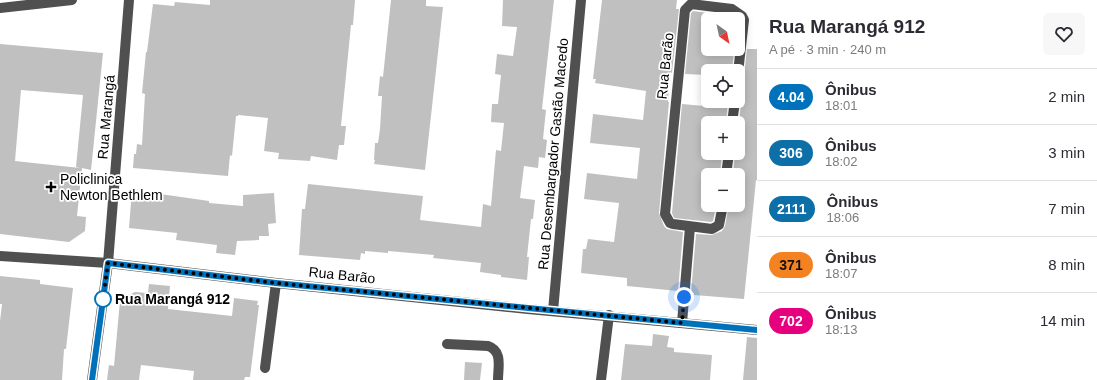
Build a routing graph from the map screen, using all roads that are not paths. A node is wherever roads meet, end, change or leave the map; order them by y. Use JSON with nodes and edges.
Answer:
{"nodes":[{"id":1,"x":72,"y":0,"type":"edge"},
{"id":2,"x":130,"y":0,"type":"edge"},
{"id":3,"x":581,"y":0,"type":"edge"},
{"id":4,"x":0,"y":8,"type":"edge"},
{"id":5,"x":739,"y":64,"type":"edge"},
{"id":6,"x":722,"y":212,"type":"edge"},
{"id":7,"x":690,"y":227,"type":"junction"},
{"id":8,"x":0,"y":256,"type":"edge"},
{"id":9,"x":108,"y":263,"type":"junction"},
{"id":10,"x":276,"y":283,"type":"junction"},
{"id":11,"x":553,"y":311,"type":"junction"},
{"id":12,"x":609,"y":316,"type":"junction"},
{"id":13,"x":682,"y":323,"type":"junction"},
{"id":14,"x":757,"y":330,"type":"edge"},
{"id":15,"x":447,"y":344,"type":"dead end"},
{"id":16,"x":265,"y":368,"type":"dead end"},
{"id":17,"x":92,"y":380,"type":"edge"},
{"id":18,"x":498,"y":380,"type":"edge"},
{"id":19,"x":601,"y":380,"type":"edge"}],
"edges":[{"from":1,"to":4,"type":"street"},
{"from":2,"to":9,"type":"street","name":"Rua Marangá"},
{"from":3,"to":11,"type":"street","name":"Rua Desembargador Gastão Macedo"},
{"from":5,"to":7,"type":"street","name":"Rua Barão"},
{"from":6,"to":7,"type":"street","name":"Rua Barão"},
{"from":7,"to":13,"type":"street"},
{"from":8,"to":9,"type":"street","name":"Rua Barão"},
{"from":9,"to":10,"type":"street","name":"Rua Barão"},
{"from":9,"to":17,"type":"street","name":"Rua Marangá"},
{"from":10,"to":11,"type":"street","name":"Rua Barão"},
{"from":10,"to":16,"type":"street"},
{"from":11,"to":12,"type":"street","name":"Rua Barão"},
{"from":12,"to":13,"type":"street","name":"Rua Barão"},
{"from":12,"to":19,"type":"street"},
{"from":13,"to":14,"type":"street","name":"Rua Barão"},
{"from":15,"to":18,"type":"street"}]}
